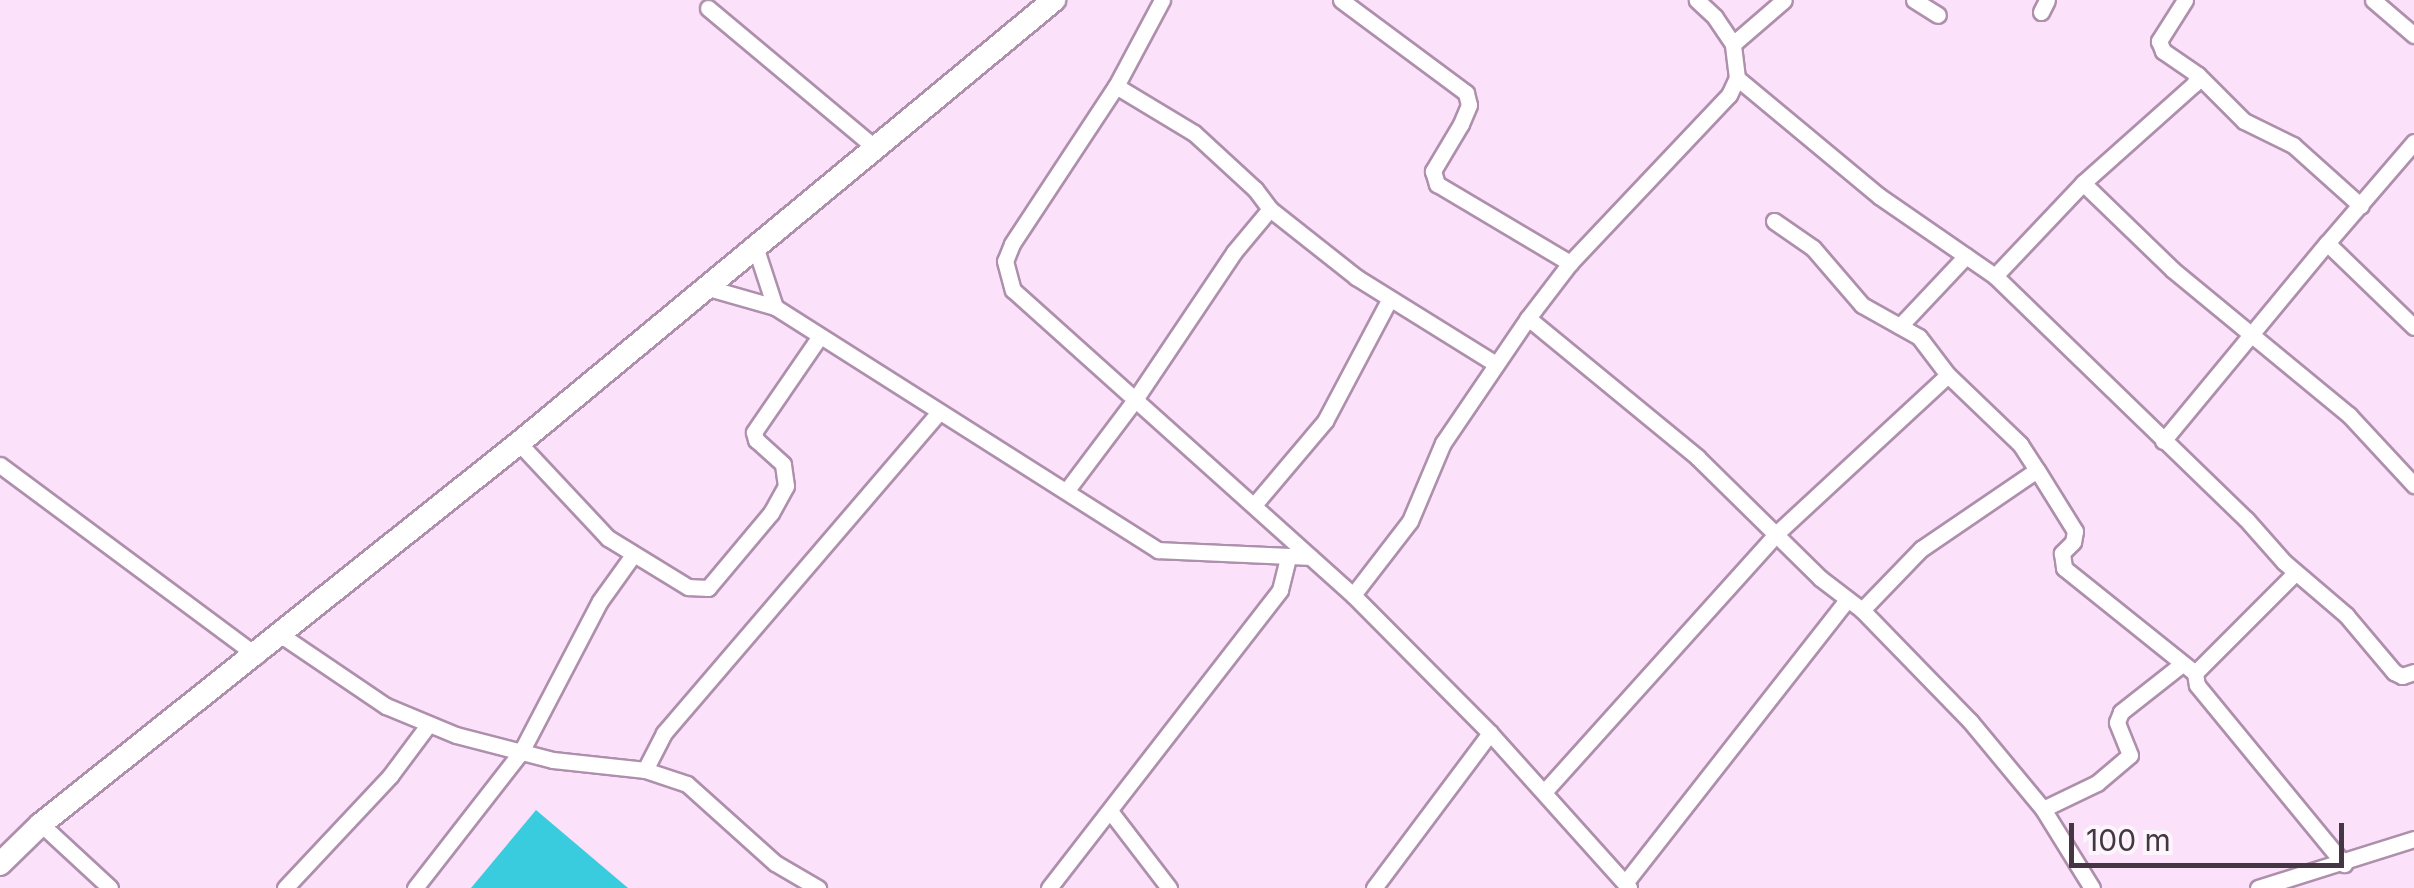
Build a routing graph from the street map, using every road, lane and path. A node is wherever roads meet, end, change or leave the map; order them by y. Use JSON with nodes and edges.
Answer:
{"nodes":[{"id":1,"x":1054,"y":0,"type":"edge"},
{"id":2,"x":1162,"y":0,"type":"edge"},
{"id":3,"x":1340,"y":0,"type":"edge"},
{"id":4,"x":1697,"y":0,"type":"edge"},
{"id":5,"x":1784,"y":0,"type":"edge"},
{"id":6,"x":1914,"y":0,"type":"edge"},
{"id":7,"x":2185,"y":0,"type":"edge"},
{"id":8,"x":2374,"y":0,"type":"edge"},
{"id":9,"x":708,"y":8,"type":"dead end"},
{"id":10,"x":1938,"y":15,"type":"dead end"},
{"id":11,"x":2414,"y":35,"type":"edge"},
{"id":12,"x":1733,"y":44,"type":"junction"},
{"id":13,"x":2198,"y":75,"type":"junction"},
{"id":14,"x":1737,"y":78,"type":"junction"},
{"id":15,"x":1116,"y":86,"type":"junction"},
{"id":16,"x":2414,"y":142,"type":"edge"},
{"id":17,"x":874,"y":147,"type":"junction"},
{"id":18,"x":2083,"y":183,"type":"junction"},
{"id":19,"x":2361,"y":206,"type":"junction"},
{"id":20,"x":1270,"y":210,"type":"junction"},
{"id":21,"x":1774,"y":221,"type":"dead end"},
{"id":22,"x":2327,"y":243,"type":"junction"},
{"id":23,"x":756,"y":249,"type":"junction"},
{"id":24,"x":1966,"y":256,"type":"junction"},
{"id":25,"x":1570,"y":263,"type":"junction"},
{"id":26,"x":1996,"y":276,"type":"junction"},
{"id":27,"x":705,"y":287,"type":"junction"},
{"id":28,"x":1389,"y":300,"type":"junction"},
{"id":29,"x":775,"y":307,"type":"junction"},
{"id":30,"x":1528,"y":318,"type":"junction"},
{"id":31,"x":1900,"y":326,"type":"junction"},
{"id":32,"x":2414,"y":327,"type":"edge"},
{"id":33,"x":2253,"y":334,"type":"junction"},
{"id":34,"x":820,"y":336,"type":"junction"},
{"id":35,"x":1496,"y":364,"type":"junction"},
{"id":36,"x":1948,"y":375,"type":"junction"},
{"id":37,"x":1134,"y":401,"type":"junction"},
{"id":38,"x":938,"y":413,"type":"junction"},
{"id":39,"x":2164,"y":441,"type":"junction"},
{"id":40,"x":519,"y":444,"type":"junction"},
{"id":41,"x":0,"y":464,"type":"edge"},
{"id":42,"x":2037,"y":470,"type":"junction"},
{"id":43,"x":2414,"y":485,"type":"edge"},
{"id":44,"x":1066,"y":490,"type":"junction"},
{"id":45,"x":1254,"y":505,"type":"junction"},
{"id":46,"x":1776,"y":534,"type":"junction"},
{"id":47,"x":633,"y":554,"type":"junction"},
{"id":48,"x":1288,"y":557,"type":"junction"},
{"id":49,"x":1310,"y":557,"type":"junction"},
{"id":50,"x":2295,"y":573,"type":"junction"},
{"id":51,"x":1353,"y":595,"type":"junction"},
{"id":52,"x":1847,"y":600,"type":"junction"},
{"id":53,"x":1862,"y":610,"type":"junction"},
{"id":54,"x":281,"y":635,"type":"junction"},
{"id":55,"x":257,"y":656,"type":"junction"},
{"id":56,"x":2189,"y":668,"type":"junction"},
{"id":57,"x":2414,"y":672,"type":"edge"},
{"id":58,"x":428,"y":725,"type":"junction"},
{"id":59,"x":1490,"y":732,"type":"junction"},
{"id":60,"x":522,"y":752,"type":"junction"},
{"id":61,"x":646,"y":770,"type":"junction"},
{"id":62,"x":1544,"y":792,"type":"junction"},
{"id":63,"x":2043,"y":809,"type":"junction"},
{"id":64,"x":1110,"y":810,"type":"junction"},
{"id":65,"x":41,"y":824,"type":"junction"},
{"id":66,"x":2414,"y":839,"type":"edge"},
{"id":67,"x":0,"y":864,"type":"edge"},
{"id":68,"x":2344,"y":864,"type":"junction"},
{"id":69,"x":110,"y":888,"type":"edge"},
{"id":70,"x":285,"y":888,"type":"edge"},
{"id":71,"x":414,"y":888,"type":"edge"},
{"id":72,"x":818,"y":888,"type":"edge"},
{"id":73,"x":1048,"y":888,"type":"edge"},
{"id":74,"x":1168,"y":888,"type":"edge"},
{"id":75,"x":1374,"y":888,"type":"edge"},
{"id":76,"x":2092,"y":888,"type":"edge"},
{"id":77,"x":2258,"y":888,"type":"edge"}],
"edges":[{"from":1,"to":17,"type":"main road"},
{"from":2,"to":15,"type":"street"},
{"from":3,"to":25,"type":"street"},
{"from":4,"to":12,"type":"street"},
{"from":5,"to":12,"type":"street"},
{"from":6,"to":10,"type":"street"},
{"from":7,"to":13,"type":"street"},
{"from":8,"to":11,"type":"street"},
{"from":9,"to":17,"type":"street"},
{"from":12,"to":14,"type":"street"},
{"from":13,"to":18,"type":"street"},
{"from":13,"to":19,"type":"street"},
{"from":14,"to":24,"type":"street"},
{"from":14,"to":25,"type":"street"},
{"from":15,"to":20,"type":"street"},
{"from":15,"to":37,"type":"street"},
{"from":16,"to":19,"type":"street"},
{"from":17,"to":23,"type":"main road"},
{"from":18,"to":26,"type":"street"},
{"from":18,"to":33,"type":"street"},
{"from":19,"to":22,"type":"street"},
{"from":20,"to":28,"type":"street"},
{"from":20,"to":37,"type":"street"},
{"from":21,"to":31,"type":"street"},
{"from":22,"to":32,"type":"street"},
{"from":22,"to":33,"type":"street"},
{"from":23,"to":27,"type":"main road"},
{"from":23,"to":29,"type":"street"},
{"from":24,"to":26,"type":"street"},
{"from":24,"to":31,"type":"street"},
{"from":25,"to":30,"type":"street"},
{"from":26,"to":39,"type":"street"},
{"from":27,"to":29,"type":"street"},
{"from":27,"to":40,"type":"main road"},
{"from":28,"to":35,"type":"street"},
{"from":28,"to":45,"type":"street"},
{"from":29,"to":34,"type":"street"},
{"from":30,"to":35,"type":"street"},
{"from":30,"to":46,"type":"street"},
{"from":31,"to":36,"type":"street"},
{"from":33,"to":39,"type":"street"},
{"from":33,"to":43,"type":"street"},
{"from":34,"to":38,"type":"street"},
{"from":34,"to":47,"type":"street"},
{"from":35,"to":51,"type":"street"},
{"from":36,"to":42,"type":"street"},
{"from":36,"to":46,"type":"street"},
{"from":37,"to":44,"type":"street"},
{"from":37,"to":45,"type":"street"},
{"from":38,"to":44,"type":"street"},
{"from":38,"to":61,"type":"street"},
{"from":39,"to":50,"type":"street"},
{"from":40,"to":47,"type":"street"},
{"from":40,"to":54,"type":"main road"},
{"from":41,"to":55,"type":"street"},
{"from":42,"to":53,"type":"street"},
{"from":42,"to":56,"type":"street"},
{"from":44,"to":48,"type":"street"},
{"from":45,"to":49,"type":"street"},
{"from":46,"to":52,"type":"street"},
{"from":46,"to":62,"type":"street"},
{"from":47,"to":60,"type":"street"},
{"from":48,"to":49,"type":"street"},
{"from":48,"to":64,"type":"street"},
{"from":49,"to":51,"type":"street"},
{"from":50,"to":56,"type":"street"},
{"from":50,"to":57,"type":"street"},
{"from":51,"to":59,"type":"street"},
{"from":52,"to":53,"type":"street"},
{"from":52,"to":62,"type":"street"},
{"from":53,"to":63,"type":"street"},
{"from":54,"to":55,"type":"main road"},
{"from":54,"to":58,"type":"street"},
{"from":55,"to":65,"type":"main road"},
{"from":56,"to":63,"type":"street"},
{"from":56,"to":68,"type":"street"},
{"from":58,"to":60,"type":"street"},
{"from":58,"to":70,"type":"street"},
{"from":59,"to":62,"type":"street"},
{"from":59,"to":75,"type":"street"},
{"from":60,"to":61,"type":"street"},
{"from":60,"to":71,"type":"street"},
{"from":61,"to":72,"type":"street"},
{"from":63,"to":76,"type":"street"},
{"from":64,"to":73,"type":"street"},
{"from":64,"to":74,"type":"street"},
{"from":65,"to":67,"type":"main road"},
{"from":65,"to":69,"type":"street"},
{"from":66,"to":68,"type":"street"},
{"from":68,"to":77,"type":"street"}]}
